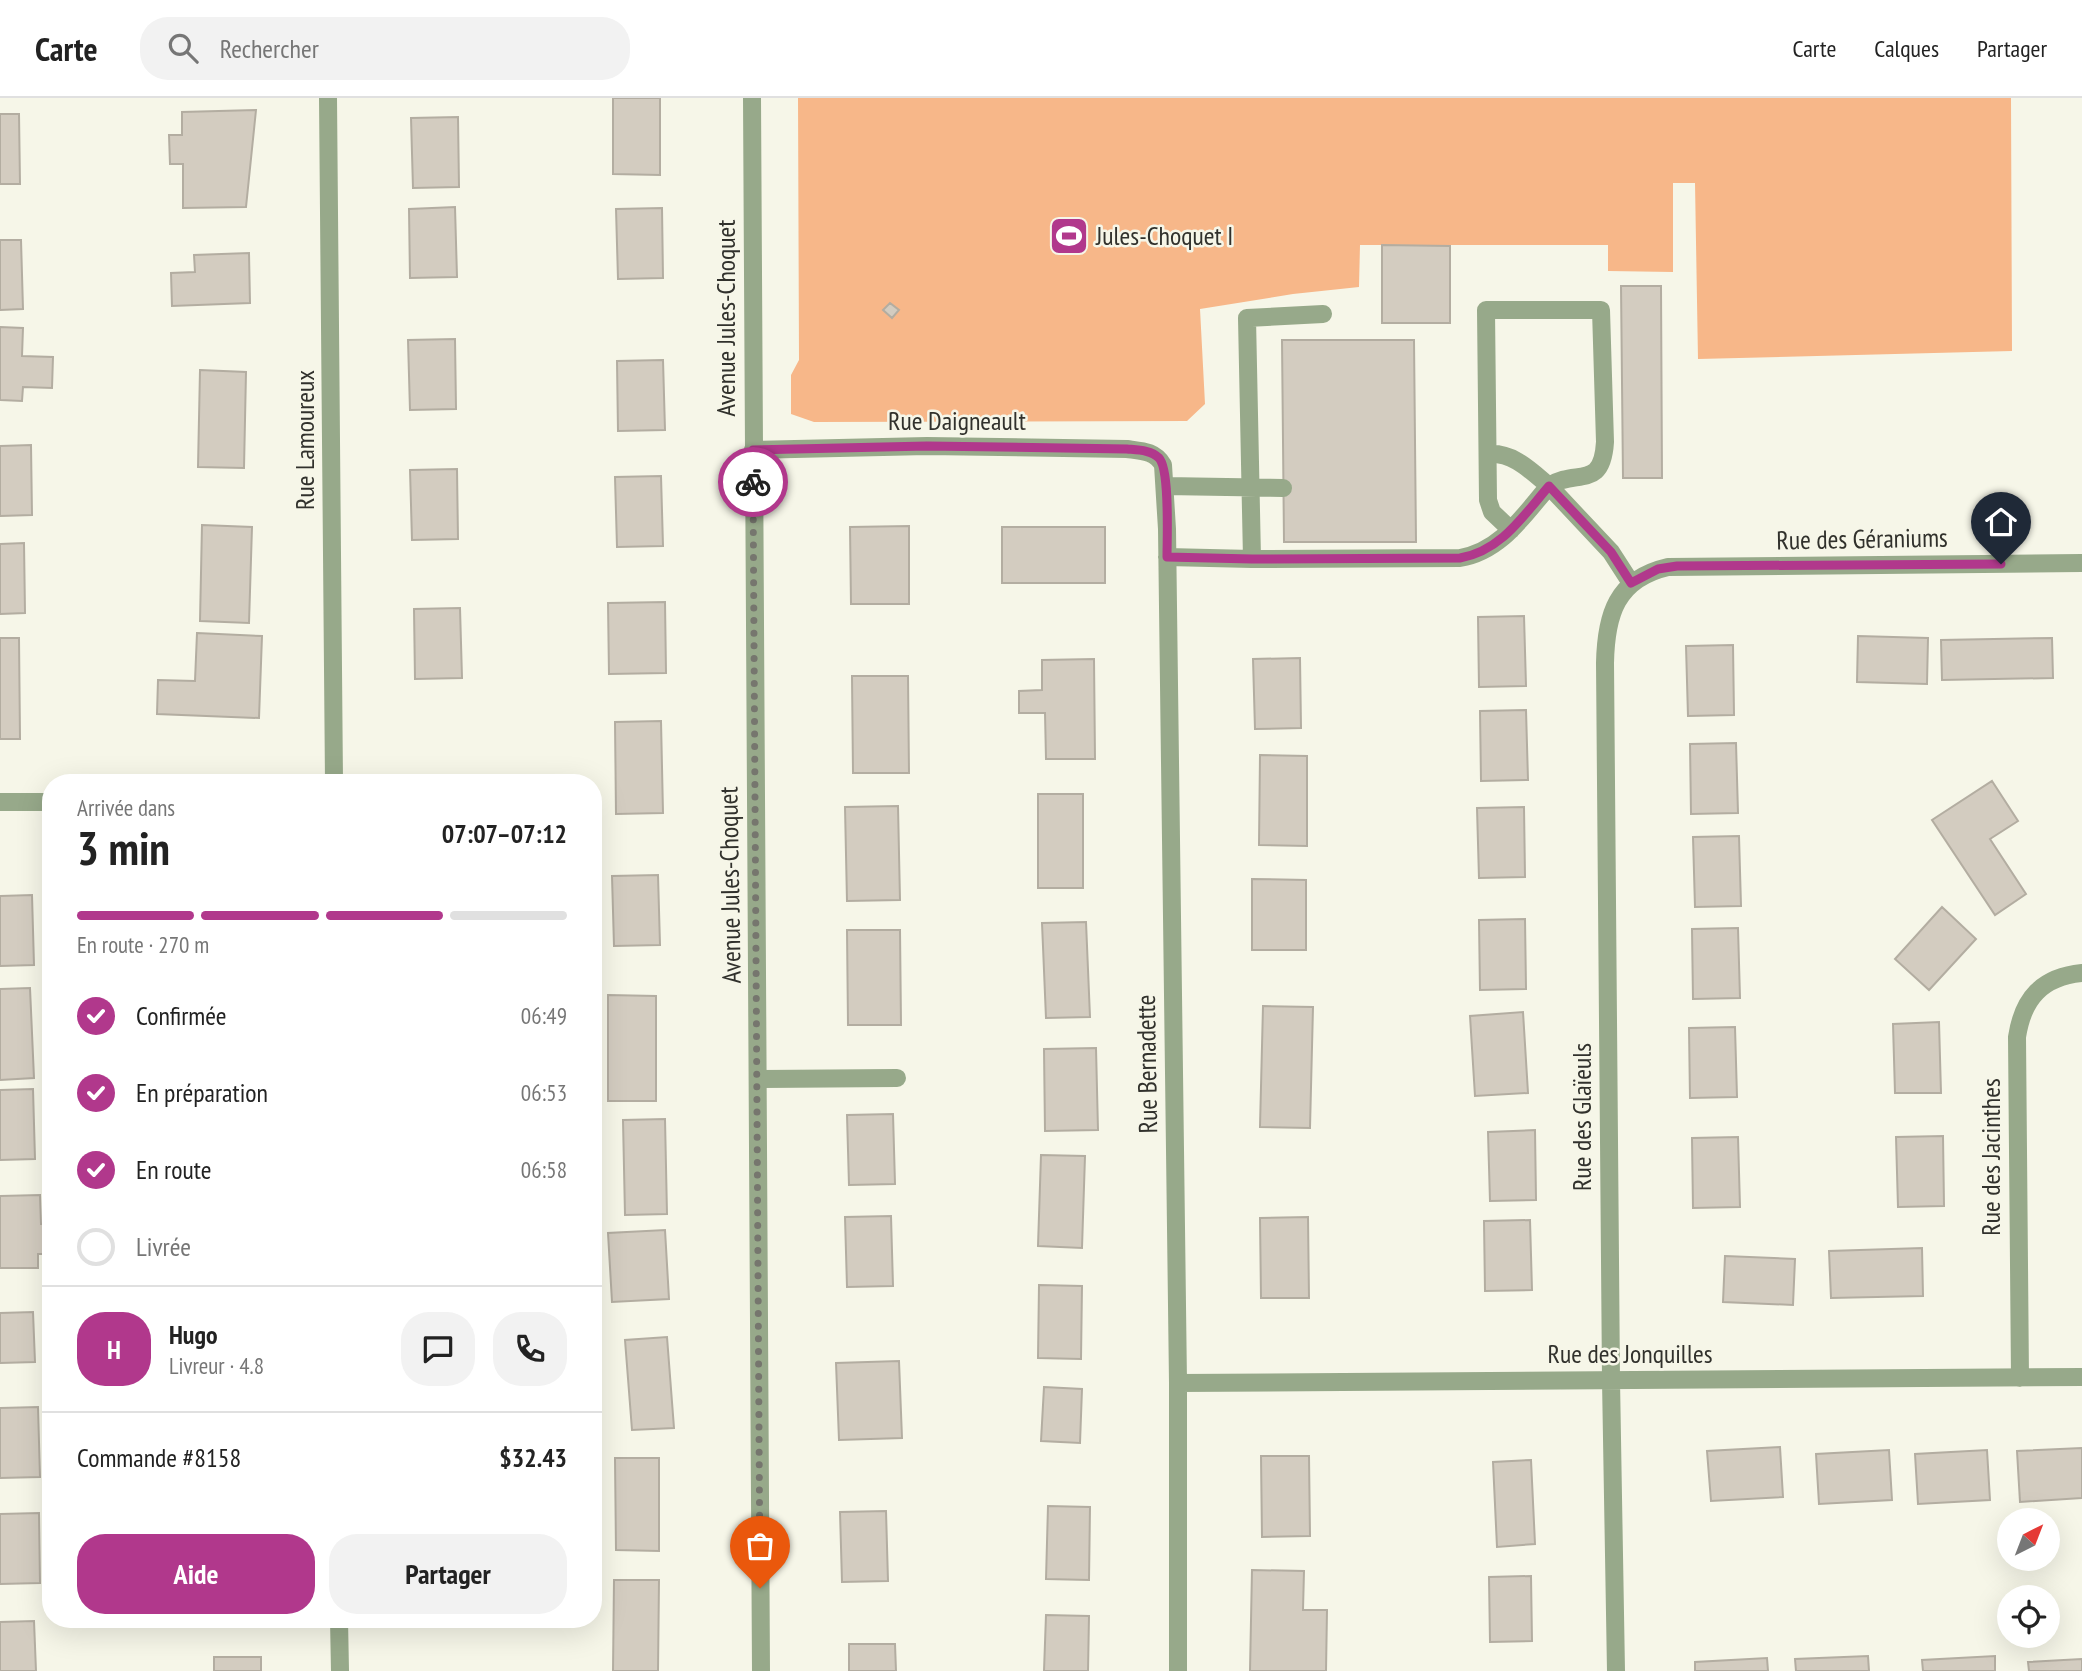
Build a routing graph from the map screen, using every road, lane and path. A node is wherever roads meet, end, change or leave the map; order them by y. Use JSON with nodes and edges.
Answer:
{"nodes":[{"id":1,"x":328,"y":98,"type":"edge"},
{"id":2,"x":752,"y":98,"type":"edge"},
{"id":3,"x":1323,"y":314,"type":"dead end"},
{"id":4,"x":753,"y":450,"type":"junction"},
{"id":5,"x":1488,"y":454,"type":"junction"},
{"id":6,"x":1159,"y":458,"type":"joint"},
{"id":7,"x":1166,"y":486,"type":"junction"},
{"id":8,"x":1549,"y":486,"type":"junction"},
{"id":9,"x":1251,"y":487,"type":"junction"},
{"id":10,"x":1283,"y":488,"type":"dead end"},
{"id":11,"x":1511,"y":530,"type":"junction"},
{"id":12,"x":1167,"y":557,"type":"junction"},
{"id":13,"x":1252,"y":559,"type":"junction"},
{"id":14,"x":2082,"y":563,"type":"edge"},
{"id":15,"x":1637,"y":579,"type":"junction"},
{"id":16,"x":334,"y":774,"type":"edge"},
{"id":17,"x":0,"y":802,"type":"edge"},
{"id":18,"x":42,"y":802,"type":"edge"},
{"id":19,"x":2082,"y":973,"type":"edge"},
{"id":20,"x":897,"y":1078,"type":"dead end"},
{"id":21,"x":758,"y":1079,"type":"junction"},
{"id":22,"x":2082,"y":1377,"type":"edge"},
{"id":23,"x":2020,"y":1378,"type":"junction"},
{"id":24,"x":1611,"y":1380,"type":"junction"},
{"id":25,"x":1178,"y":1383,"type":"junction"},
{"id":26,"x":339,"y":1628,"type":"edge"},
{"id":27,"x":340,"y":1671,"type":"edge"},
{"id":28,"x":761,"y":1671,"type":"edge"},
{"id":29,"x":1178,"y":1671,"type":"edge"},
{"id":30,"x":1616,"y":1671,"type":"edge"}],
"edges":[{"from":1,"to":16,"type":"street","name":"Rue Lamoureux"},
{"from":2,"to":4,"type":"street","name":"Avenue Jules-Choquet"},
{"from":3,"to":9,"type":"street"},
{"from":4,"to":6,"type":"street","name":"Rue Daigneault"},
{"from":4,"to":21,"type":"street","name":"Avenue Jules-Choquet"},
{"from":5,"to":8,"type":"street"},
{"from":5,"to":8,"type":"street"},
{"from":5,"to":11,"type":"street"},
{"from":6,"to":7,"type":"street","name":"Rue Bernadette"},
{"from":7,"to":9,"type":"street"},
{"from":7,"to":12,"type":"street","name":"Rue Bernadette"},
{"from":8,"to":11,"type":"street"},
{"from":8,"to":15,"type":"street"},
{"from":9,"to":10,"type":"street"},
{"from":9,"to":13,"type":"street"},
{"from":11,"to":13,"type":"street"},
{"from":12,"to":13,"type":"street"},
{"from":12,"to":25,"type":"street","name":"Rue Bernadette"},
{"from":14,"to":15,"type":"street","name":"Rue des Géraniums"},
{"from":15,"to":24,"type":"street","name":"Rue des Glaïeuls"},
{"from":17,"to":18,"type":"street"},
{"from":19,"to":23,"type":"street","name":"Rue des Jacinthes"},
{"from":20,"to":21,"type":"street"},
{"from":21,"to":28,"type":"street","name":"Avenue Jules-Choquet"},
{"from":22,"to":23,"type":"street","name":"Rue des Jonquilles"},
{"from":23,"to":24,"type":"street","name":"Rue des Jonquilles"},
{"from":24,"to":25,"type":"street","name":"Rue des Jonquilles"},
{"from":24,"to":30,"type":"street","name":"Rue des Glaïeuls"},
{"from":25,"to":29,"type":"street","name":"Rue Bernadette"},
{"from":26,"to":27,"type":"street"}]}
